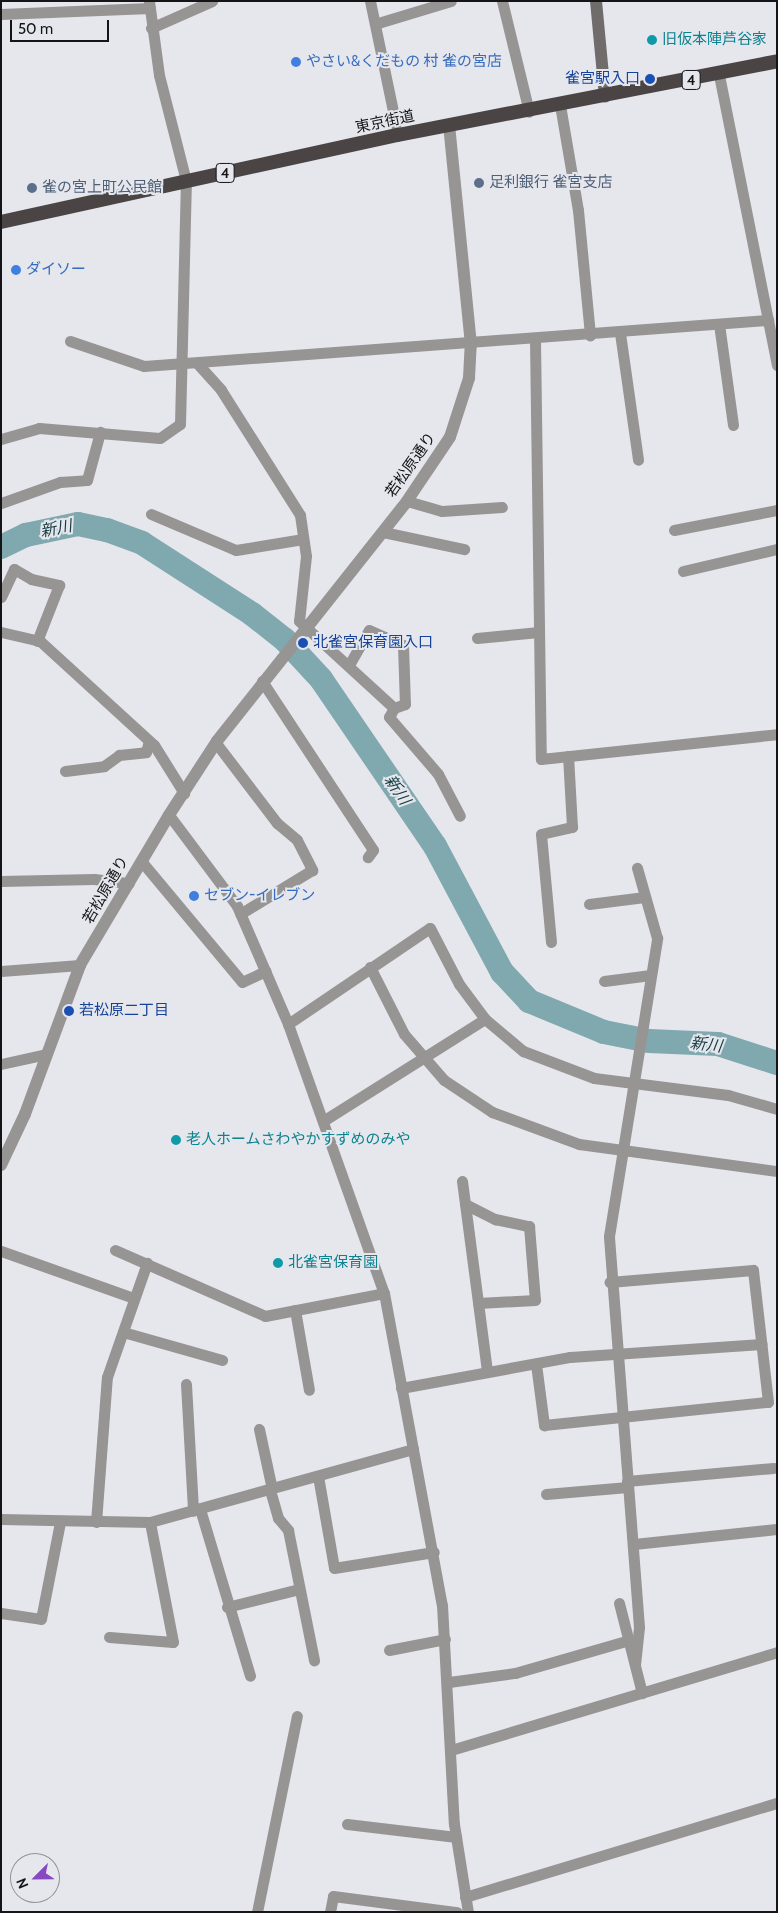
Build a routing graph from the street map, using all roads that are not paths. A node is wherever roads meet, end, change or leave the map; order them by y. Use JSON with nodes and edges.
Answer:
{"nodes":[{"id":1,"x":212,"y":1,"type":"edge"},
{"id":2,"x":370,"y":1,"type":"edge"},
{"id":3,"x":451,"y":1,"type":"edge"},
{"id":4,"x":502,"y":1,"type":"edge"},
{"id":5,"x":596,"y":1,"type":"edge"},
{"id":6,"x":149,"y":4,"type":"edge"},
{"id":7,"x":1,"y":14,"type":"edge"},
{"id":8,"x":378,"y":23,"type":"junction"},
{"id":9,"x":151,"y":28,"type":"junction"},
{"id":10,"x":777,"y":61,"type":"edge"},
{"id":11,"x":719,"y":75,"type":"junction"},
{"id":12,"x":605,"y":97,"type":"junction"},
{"id":13,"x":560,"y":106,"type":"junction"},
{"id":14,"x":529,"y":112,"type":"junction"},
{"id":15,"x":449,"y":126,"type":"junction"},
{"id":16,"x":398,"y":135,"type":"junction"},
{"id":17,"x":186,"y":182,"type":"junction"},
{"id":18,"x":1,"y":222,"type":"edge"},
{"id":19,"x":768,"y":320,"type":"junction"},
{"id":20,"x":719,"y":324,"type":"junction"},
{"id":21,"x":620,"y":333,"type":"junction"},
{"id":22,"x":590,"y":335,"type":"junction"},
{"id":23,"x":535,"y":340,"type":"junction"},
{"id":24,"x":70,"y":341,"type":"dead end"},
{"id":25,"x":471,"y":345,"type":"junction"},
{"id":26,"x":775,"y":348,"type":"edge"},
{"id":27,"x":197,"y":363,"type":"junction"},
{"id":28,"x":180,"y":364,"type":"junction"},
{"id":29,"x":777,"y":365,"type":"edge"},
{"id":30,"x":733,"y":425,"type":"dead end"},
{"id":31,"x":100,"y":432,"type":"junction"},
{"id":32,"x":1,"y":439,"type":"edge"},
{"id":33,"x":638,"y":460,"type":"dead end"},
{"id":34,"x":407,"y":501,"type":"junction"},
{"id":35,"x":1,"y":503,"type":"edge"},
{"id":36,"x":502,"y":508,"type":"dead end"},
{"id":37,"x":777,"y":510,"type":"edge"},
{"id":38,"x":150,"y":514,"type":"dead end"},
{"id":39,"x":674,"y":530,"type":"dead end"},
{"id":40,"x":383,"y":532,"type":"junction"},
{"id":41,"x":303,"y":539,"type":"junction"},
{"id":42,"x":464,"y":549,"type":"dead end"},
{"id":43,"x":777,"y":549,"type":"edge"},
{"id":44,"x":683,"y":571,"type":"dead end"},
{"id":45,"x":1,"y":597,"type":"edge"},
{"id":46,"x":305,"y":629,"type":"junction"},
{"id":47,"x":1,"y":632,"type":"edge"},
{"id":48,"x":539,"y":632,"type":"junction"},
{"id":49,"x":477,"y":638,"type":"dead end"},
{"id":50,"x":37,"y":641,"type":"junction"},
{"id":51,"x":348,"y":665,"type":"junction"},
{"id":52,"x":262,"y":682,"type":"junction"},
{"id":53,"x":394,"y":708,"type":"junction"},
{"id":54,"x":777,"y":734,"type":"edge"},
{"id":55,"x":149,"y":741,"type":"junction"},
{"id":56,"x":216,"y":743,"type":"junction"},
{"id":57,"x":568,"y":756,"type":"junction"},
{"id":58,"x":65,"y":771,"type":"dead end"},
{"id":59,"x":184,"y":793,"type":"junction"},
{"id":60,"x":169,"y":816,"type":"junction"},
{"id":61,"x":460,"y":816,"type":"dead end"},
{"id":62,"x":368,"y":857,"type":"dead end"},
{"id":63,"x":142,"y":862,"type":"junction"},
{"id":64,"x":637,"y":868,"type":"dead end"},
{"id":65,"x":1,"y":881,"type":"edge"},
{"id":66,"x":129,"y":883,"type":"junction"},
{"id":67,"x":645,"y":897,"type":"junction"},
{"id":68,"x":589,"y":904,"type":"dead end"},
{"id":69,"x":240,"y":914,"type":"junction"},
{"id":70,"x":551,"y":942,"type":"dead end"},
{"id":71,"x":80,"y":965,"type":"junction"},
{"id":72,"x":370,"y":967,"type":"junction"},
{"id":73,"x":1,"y":971,"type":"edge"},
{"id":74,"x":266,"y":971,"type":"junction"},
{"id":75,"x":651,"y":975,"type":"junction"},
{"id":76,"x":604,"y":981,"type":"dead end"},
{"id":77,"x":485,"y":1018,"type":"junction"},
{"id":78,"x":288,"y":1024,"type":"junction"},
{"id":79,"x":46,"y":1054,"type":"junction"},
{"id":80,"x":424,"y":1057,"type":"junction"},
{"id":81,"x":1,"y":1064,"type":"edge"},
{"id":82,"x":633,"y":1083,"type":"junction"},
{"id":83,"x":777,"y":1109,"type":"edge"},
{"id":84,"x":323,"y":1121,"type":"junction"},
{"id":85,"x":622,"y":1151,"type":"junction"},
{"id":86,"x":1,"y":1165,"type":"edge"},
{"id":87,"x":777,"y":1171,"type":"edge"},
{"id":88,"x":462,"y":1181,"type":"dead end"},
{"id":89,"x":464,"y":1204,"type":"junction"},
{"id":90,"x":116,"y":1250,"type":"dead end"},
{"id":91,"x":1,"y":1251,"type":"edge"},
{"id":92,"x":147,"y":1263,"type":"junction"},
{"id":93,"x":609,"y":1282,"type":"junction"},
{"id":94,"x":384,"y":1293,"type":"junction"},
{"id":95,"x":134,"y":1298,"type":"junction"},
{"id":96,"x":478,"y":1303,"type":"junction"},
{"id":97,"x":295,"y":1310,"type":"junction"},
{"id":98,"x":123,"y":1332,"type":"junction"},
{"id":99,"x":762,"y":1344,"type":"junction"},
{"id":100,"x":616,"y":1355,"type":"junction"},
{"id":101,"x":222,"y":1360,"type":"dead end"},
{"id":102,"x":536,"y":1364,"type":"junction"},
{"id":103,"x":487,"y":1371,"type":"junction"},
{"id":104,"x":186,"y":1384,"type":"dead end"},
{"id":105,"x":402,"y":1388,"type":"junction"},
{"id":106,"x":309,"y":1390,"type":"dead end"},
{"id":107,"x":622,"y":1417,"type":"junction"},
{"id":108,"x":259,"y":1429,"type":"dead end"},
{"id":109,"x":413,"y":1449,"type":"junction"},
{"id":110,"x":772,"y":1468,"type":"dead end"},
{"id":111,"x":318,"y":1476,"type":"junction"},
{"id":112,"x":628,"y":1484,"type":"junction"},
{"id":113,"x":271,"y":1489,"type":"junction"},
{"id":114,"x":546,"y":1494,"type":"dead end"},
{"id":115,"x":196,"y":1510,"type":"junction"},
{"id":116,"x":1,"y":1519,"type":"edge"},
{"id":117,"x":60,"y":1522,"type":"junction"},
{"id":118,"x":96,"y":1522,"type":"junction"},
{"id":119,"x":150,"y":1522,"type":"junction"},
{"id":120,"x":776,"y":1529,"type":"edge"},
{"id":121,"x":634,"y":1544,"type":"junction"},
{"id":122,"x":434,"y":1552,"type":"junction"},
{"id":123,"x":300,"y":1589,"type":"junction"},
{"id":124,"x":619,"y":1603,"type":"dead end"},
{"id":125,"x":227,"y":1607,"type":"junction"},
{"id":126,"x":1,"y":1613,"type":"edge"},
{"id":127,"x":110,"y":1637,"type":"dead end"},
{"id":128,"x":445,"y":1639,"type":"junction"},
{"id":129,"x":629,"y":1640,"type":"junction"},
{"id":130,"x":389,"y":1650,"type":"dead end"},
{"id":131,"x":777,"y":1652,"type":"edge"},
{"id":132,"x":314,"y":1660,"type":"dead end"},
{"id":133,"x":635,"y":1665,"type":"junction"},
{"id":134,"x":250,"y":1676,"type":"dead end"},
{"id":135,"x":448,"y":1682,"type":"junction"},
{"id":136,"x":642,"y":1693,"type":"junction"},
{"id":137,"x":297,"y":1716,"type":"dead end"},
{"id":138,"x":451,"y":1750,"type":"junction"},
{"id":139,"x":777,"y":1803,"type":"edge"},
{"id":140,"x":347,"y":1824,"type":"dead end"},
{"id":141,"x":456,"y":1837,"type":"junction"},
{"id":142,"x":465,"y":1896,"type":"junction"},
{"id":143,"x":257,"y":1912,"type":"edge"},
{"id":144,"x":330,"y":1912,"type":"edge"},
{"id":145,"x":457,"y":1912,"type":"edge"},
{"id":146,"x":468,"y":1912,"type":"edge"}],
"edges":[{"from":1,"to":9,"type":"street"},
{"from":2,"to":8,"type":"street"},
{"from":3,"to":8,"type":"street"},
{"from":4,"to":14,"type":"street"},
{"from":5,"to":12,"type":"main road"},
{"from":6,"to":7,"type":"street"},
{"from":6,"to":9,"type":"street"},
{"from":8,"to":16,"type":"street"},
{"from":9,"to":17,"type":"street"},
{"from":10,"to":11,"type":"highway","name":"東京街道","number":"4"},
{"from":11,"to":12,"type":"highway","name":"東京街道","number":"4"},
{"from":11,"to":19,"type":"street"},
{"from":12,"to":13,"type":"highway","name":"東京街道","number":"4"},
{"from":13,"to":14,"type":"highway","name":"東京街道","number":"4"},
{"from":13,"to":22,"type":"street"},
{"from":14,"to":15,"type":"highway","name":"東京街道","number":"4"},
{"from":15,"to":16,"type":"highway","name":"東京街道","number":"4"},
{"from":15,"to":25,"type":"street","name":"若松原通り"},
{"from":16,"to":17,"type":"highway","name":"東京街道","number":"4"},
{"from":17,"to":18,"type":"highway","name":"東京街道","number":"4"},
{"from":17,"to":28,"type":"street"},
{"from":19,"to":20,"type":"street"},
{"from":19,"to":26,"type":"street"},
{"from":20,"to":21,"type":"street"},
{"from":20,"to":30,"type":"street"},
{"from":21,"to":22,"type":"street"},
{"from":21,"to":33,"type":"street"},
{"from":22,"to":23,"type":"street"},
{"from":23,"to":25,"type":"street"},
{"from":23,"to":48,"type":"street"},
{"from":24,"to":28,"type":"street"},
{"from":25,"to":27,"type":"street"},
{"from":25,"to":34,"type":"street","name":"若松原通り"},
{"from":26,"to":29,"type":"street"},
{"from":27,"to":28,"type":"street"},
{"from":27,"to":41,"type":"street"},
{"from":28,"to":31,"type":"street"},
{"from":31,"to":32,"type":"street"},
{"from":31,"to":35,"type":"street"},
{"from":34,"to":36,"type":"street"},
{"from":34,"to":40,"type":"street","name":"若松原通り"},
{"from":37,"to":39,"type":"street"},
{"from":38,"to":41,"type":"street"},
{"from":40,"to":42,"type":"street"},
{"from":40,"to":46,"type":"street","name":"若松原通り"},
{"from":41,"to":46,"type":"street"},
{"from":43,"to":44,"type":"street"},
{"from":45,"to":50,"type":"street"},
{"from":46,"to":51,"type":"street"},
{"from":46,"to":52,"type":"street","name":"若松原通り"},
{"from":47,"to":50,"type":"street"},
{"from":48,"to":49,"type":"street"},
{"from":48,"to":57,"type":"street"},
{"from":50,"to":55,"type":"street"},
{"from":51,"to":53,"type":"street"},
{"from":51,"to":53,"type":"street"},
{"from":52,"to":56,"type":"street","name":"若松原通り"},
{"from":52,"to":62,"type":"street"},
{"from":53,"to":61,"type":"street"},
{"from":54,"to":57,"type":"street"},
{"from":55,"to":58,"type":"street"},
{"from":55,"to":59,"type":"street"},
{"from":56,"to":59,"type":"street","name":"若松原通り"},
{"from":56,"to":69,"type":"street"},
{"from":57,"to":70,"type":"street"},
{"from":59,"to":60,"type":"street","name":"若松原通り"},
{"from":60,"to":63,"type":"street","name":"若松原通り"},
{"from":60,"to":69,"type":"street"},
{"from":63,"to":66,"type":"street","name":"若松原通り"},
{"from":63,"to":74,"type":"street"},
{"from":64,"to":67,"type":"street"},
{"from":65,"to":66,"type":"street"},
{"from":66,"to":71,"type":"street","name":"若松原通り"},
{"from":67,"to":68,"type":"street"},
{"from":67,"to":75,"type":"street"},
{"from":69,"to":74,"type":"street"},
{"from":71,"to":73,"type":"street"},
{"from":71,"to":79,"type":"street","name":"若松原通り"},
{"from":72,"to":77,"type":"street"},
{"from":72,"to":78,"type":"street"},
{"from":72,"to":80,"type":"street"},
{"from":74,"to":78,"type":"street"},
{"from":75,"to":76,"type":"street"},
{"from":75,"to":82,"type":"street"},
{"from":77,"to":80,"type":"street"},
{"from":77,"to":82,"type":"street"},
{"from":78,"to":84,"type":"street"},
{"from":79,"to":81,"type":"street"},
{"from":79,"to":86,"type":"street","name":"若松原通り"},
{"from":80,"to":84,"type":"street"},
{"from":80,"to":85,"type":"street"},
{"from":82,"to":83,"type":"street"},
{"from":82,"to":85,"type":"street"},
{"from":84,"to":94,"type":"street"},
{"from":85,"to":87,"type":"street"},
{"from":85,"to":93,"type":"street"},
{"from":88,"to":89,"type":"street"},
{"from":89,"to":96,"type":"street"},
{"from":89,"to":96,"type":"street"},
{"from":90,"to":92,"type":"street"},
{"from":91,"to":95,"type":"street"},
{"from":92,"to":95,"type":"street"},
{"from":92,"to":97,"type":"street"},
{"from":93,"to":99,"type":"street"},
{"from":93,"to":100,"type":"street"},
{"from":94,"to":97,"type":"street"},
{"from":94,"to":105,"type":"street"},
{"from":95,"to":98,"type":"street"},
{"from":96,"to":103,"type":"street"},
{"from":97,"to":106,"type":"street"},
{"from":98,"to":101,"type":"street"},
{"from":98,"to":118,"type":"street"},
{"from":99,"to":100,"type":"street"},
{"from":99,"to":107,"type":"street"},
{"from":100,"to":102,"type":"street"},
{"from":100,"to":107,"type":"street"},
{"from":102,"to":103,"type":"street"},
{"from":102,"to":107,"type":"street"},
{"from":103,"to":105,"type":"street"},
{"from":104,"to":115,"type":"street"},
{"from":105,"to":109,"type":"street"},
{"from":107,"to":112,"type":"street"},
{"from":108,"to":113,"type":"street"},
{"from":109,"to":111,"type":"street"},
{"from":109,"to":122,"type":"street"},
{"from":110,"to":112,"type":"street"},
{"from":111,"to":113,"type":"street"},
{"from":111,"to":122,"type":"street"},
{"from":112,"to":114,"type":"street"},
{"from":112,"to":121,"type":"street"},
{"from":113,"to":115,"type":"street"},
{"from":113,"to":123,"type":"street"},
{"from":115,"to":119,"type":"street"},
{"from":115,"to":125,"type":"street"},
{"from":116,"to":117,"type":"street"},
{"from":117,"to":118,"type":"street"},
{"from":117,"to":126,"type":"street"},
{"from":118,"to":119,"type":"street"},
{"from":119,"to":127,"type":"street"},
{"from":120,"to":121,"type":"street"},
{"from":121,"to":133,"type":"street"},
{"from":122,"to":128,"type":"street"},
{"from":123,"to":125,"type":"street"},
{"from":123,"to":132,"type":"street"},
{"from":124,"to":129,"type":"street"},
{"from":125,"to":134,"type":"street"},
{"from":128,"to":130,"type":"street"},
{"from":128,"to":135,"type":"street"},
{"from":129,"to":133,"type":"street"},
{"from":129,"to":135,"type":"street"},
{"from":131,"to":136,"type":"street"},
{"from":133,"to":136,"type":"street"},
{"from":135,"to":138,"type":"street"},
{"from":136,"to":138,"type":"street"},
{"from":137,"to":143,"type":"street"},
{"from":138,"to":141,"type":"street"},
{"from":139,"to":142,"type":"street"},
{"from":140,"to":141,"type":"street"},
{"from":141,"to":142,"type":"street"},
{"from":142,"to":146,"type":"street"},
{"from":144,"to":145,"type":"street"}]}
